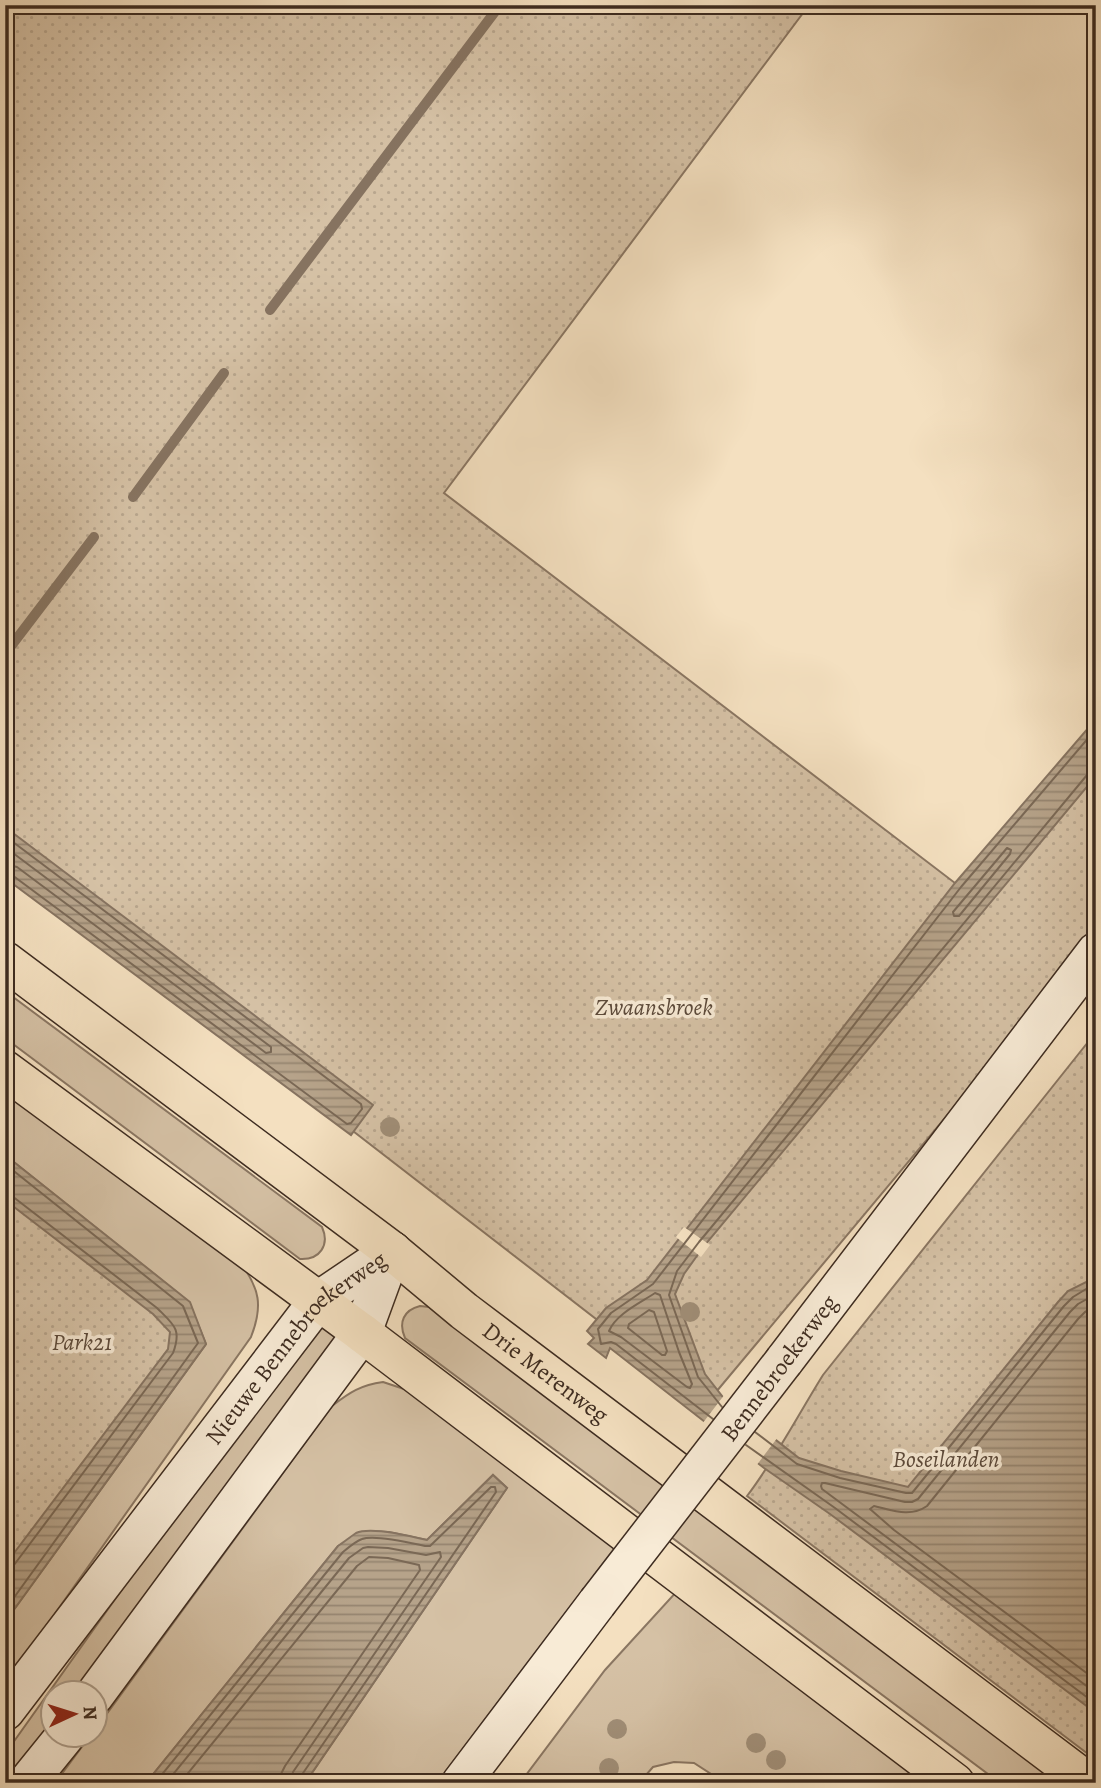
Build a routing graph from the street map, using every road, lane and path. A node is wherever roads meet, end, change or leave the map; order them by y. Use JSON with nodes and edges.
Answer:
{"nodes":[{"id":1,"x":1096,"y":952,"type":"edge"},
{"id":2,"x":5,"y":961,"type":"edge"},
{"id":3,"x":5,"y":1070,"type":"edge"},
{"id":4,"x":392,"y":1251,"type":"junction"},
{"id":5,"x":318,"y":1301,"type":"junction"},
{"id":6,"x":362,"y":1333,"type":"junction"},
{"id":7,"x":106,"y":1680,"type":"edge"},
{"id":8,"x":5,"y":1711,"type":"edge"},
{"id":9,"x":53,"y":1750,"type":"edge"},
{"id":10,"x":27,"y":1783,"type":"edge"},
{"id":11,"x":461,"y":1783,"type":"edge"},
{"id":12,"x":955,"y":1783,"type":"edge"},
{"id":13,"x":1089,"y":1783,"type":"edge"}],
"edges":[{"from":1,"to":11,"type":"main road","name":"Bennebroekerweg","bridge":true},
{"from":2,"to":4,"type":"main road","name":"Drie Merenweg"},
{"from":3,"to":5,"type":"main road"},
{"from":4,"to":5,"type":"main road","name":"Nieuwe Bennebroekerweg"},
{"from":4,"to":6,"type":"main road","name":"Nieuwe Bennebroekerweg"},
{"from":4,"to":13,"type":"main road","name":"Drie Merenweg"},
{"from":5,"to":6,"type":"main road"},
{"from":5,"to":8,"type":"main road","name":"Nieuwe Bennebroekerweg"},
{"from":6,"to":7,"type":"main road","name":"Nieuwe Bennebroekerweg"},
{"from":6,"to":12,"type":"main road"},
{"from":9,"to":10,"type":"main road"}]}
